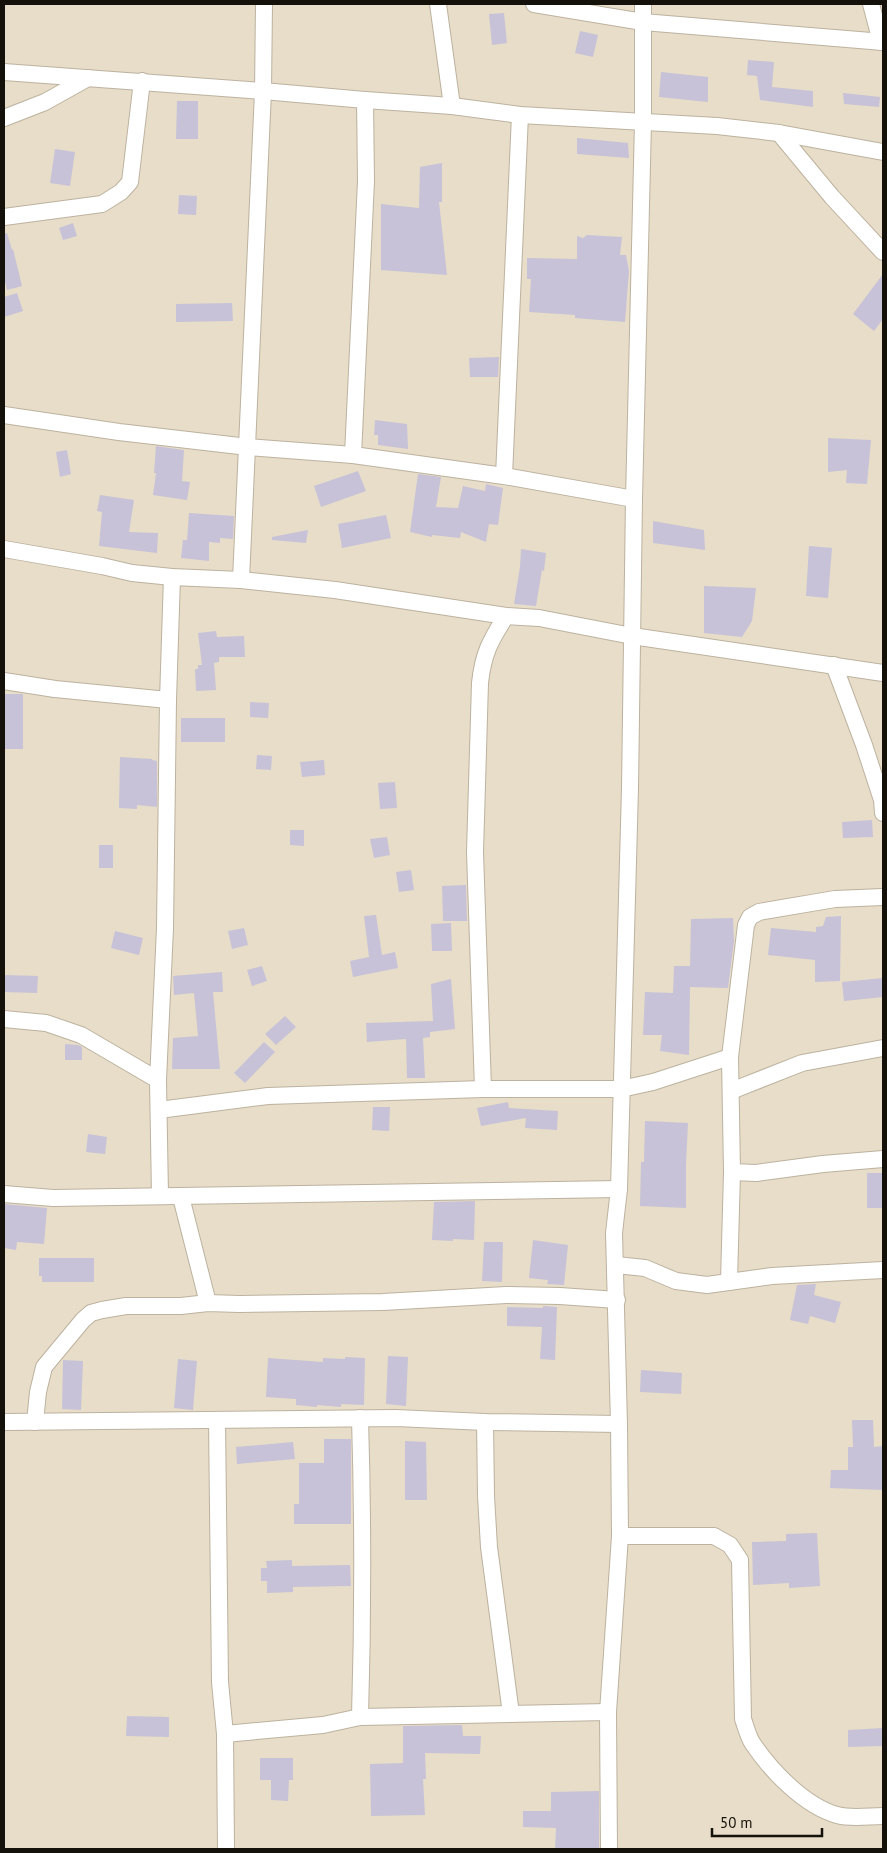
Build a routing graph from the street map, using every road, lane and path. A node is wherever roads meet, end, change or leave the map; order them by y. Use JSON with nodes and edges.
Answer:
{"nodes":[{"id":1,"x":264,"y":4,"type":"edge"},
{"id":2,"x":438,"y":4,"type":"edge"},
{"id":3,"x":534,"y":4,"type":"edge"},
{"id":4,"x":643,"y":4,"type":"edge"},
{"id":5,"x":872,"y":4,"type":"edge"},
{"id":6,"x":643,"y":22,"type":"junction"},
{"id":7,"x":882,"y":42,"type":"edge"},
{"id":8,"x":4,"y":72,"type":"edge"},
{"id":9,"x":88,"y":78,"type":"junction"},
{"id":10,"x":142,"y":81,"type":"junction"},
{"id":11,"x":264,"y":90,"type":"junction"},
{"id":12,"x":365,"y":100,"type":"junction"},
{"id":13,"x":452,"y":106,"type":"junction"},
{"id":14,"x":520,"y":115,"type":"junction"},
{"id":15,"x":4,"y":118,"type":"edge"},
{"id":16,"x":643,"y":122,"type":"junction"},
{"id":17,"x":779,"y":133,"type":"junction"},
{"id":18,"x":883,"y":152,"type":"edge"},
{"id":19,"x":4,"y":217,"type":"edge"},
{"id":20,"x":883,"y":252,"type":"edge"},
{"id":21,"x":4,"y":415,"type":"edge"},
{"id":22,"x":248,"y":447,"type":"junction"},
{"id":23,"x":352,"y":455,"type":"junction"},
{"id":24,"x":504,"y":476,"type":"junction"},
{"id":25,"x":634,"y":499,"type":"junction"},
{"id":26,"x":4,"y":549,"type":"edge"},
{"id":27,"x":172,"y":577,"type":"junction"},
{"id":28,"x":241,"y":580,"type":"junction"},
{"id":29,"x":506,"y":616,"type":"junction"},
{"id":30,"x":632,"y":636,"type":"junction"},
{"id":31,"x":834,"y":665,"type":"junction"},
{"id":32,"x":883,"y":673,"type":"edge"},
{"id":33,"x":4,"y":681,"type":"edge"},
{"id":34,"x":168,"y":700,"type":"junction"},
{"id":35,"x":883,"y":804,"type":"edge"},
{"id":36,"x":883,"y":897,"type":"edge"},
{"id":37,"x":4,"y":1019,"type":"edge"},
{"id":38,"x":883,"y":1048,"type":"edge"},
{"id":39,"x":730,"y":1056,"type":"junction"},
{"id":40,"x":158,"y":1080,"type":"junction"},
{"id":41,"x":483,"y":1088,"type":"junction"},
{"id":42,"x":621,"y":1089,"type":"junction"},
{"id":43,"x":731,"y":1091,"type":"junction"},
{"id":44,"x":159,"y":1110,"type":"junction"},
{"id":45,"x":883,"y":1159,"type":"edge"},
{"id":46,"x":732,"y":1172,"type":"junction"},
{"id":47,"x":619,"y":1189,"type":"junction"},
{"id":48,"x":4,"y":1194,"type":"edge"},
{"id":49,"x":160,"y":1196,"type":"junction"},
{"id":50,"x":182,"y":1197,"type":"junction"},
{"id":51,"x":616,"y":1265,"type":"junction"},
{"id":52,"x":883,"y":1270,"type":"edge"},
{"id":53,"x":729,"y":1282,"type":"junction"},
{"id":54,"x":617,"y":1300,"type":"junction"},
{"id":55,"x":208,"y":1303,"type":"junction"},
{"id":56,"x":360,"y":1418,"type":"junction"},
{"id":57,"x":217,"y":1420,"type":"junction"},
{"id":58,"x":4,"y":1422,"type":"edge"},
{"id":59,"x":35,"y":1422,"type":"junction"},
{"id":60,"x":486,"y":1422,"type":"junction"},
{"id":61,"x":620,"y":1424,"type":"junction"},
{"id":62,"x":620,"y":1536,"type":"junction"},
{"id":63,"x":608,"y":1712,"type":"junction"},
{"id":64,"x":511,"y":1714,"type":"junction"},
{"id":65,"x":360,"y":1717,"type":"junction"},
{"id":66,"x":225,"y":1734,"type":"junction"},
{"id":67,"x":883,"y":1816,"type":"edge"},
{"id":68,"x":226,"y":1849,"type":"edge"},
{"id":69,"x":609,"y":1849,"type":"edge"}],
"edges":[{"from":1,"to":11,"type":"street"},
{"from":2,"to":13,"type":"street"},
{"from":3,"to":6,"type":"street"},
{"from":4,"to":6,"type":"street"},
{"from":5,"to":7,"type":"street"},
{"from":6,"to":7,"type":"street"},
{"from":6,"to":16,"type":"street"},
{"from":8,"to":9,"type":"street"},
{"from":9,"to":10,"type":"street"},
{"from":9,"to":15,"type":"street"},
{"from":10,"to":11,"type":"street"},
{"from":10,"to":19,"type":"street"},
{"from":11,"to":12,"type":"street"},
{"from":11,"to":22,"type":"street"},
{"from":12,"to":13,"type":"street"},
{"from":12,"to":23,"type":"street"},
{"from":13,"to":14,"type":"street"},
{"from":14,"to":16,"type":"street"},
{"from":14,"to":24,"type":"street"},
{"from":16,"to":17,"type":"street"},
{"from":16,"to":25,"type":"street"},
{"from":17,"to":18,"type":"street"},
{"from":17,"to":20,"type":"street"},
{"from":21,"to":22,"type":"street"},
{"from":22,"to":23,"type":"street"},
{"from":22,"to":28,"type":"street"},
{"from":23,"to":24,"type":"street"},
{"from":24,"to":25,"type":"street"},
{"from":25,"to":30,"type":"street"},
{"from":26,"to":27,"type":"street"},
{"from":27,"to":28,"type":"street"},
{"from":27,"to":34,"type":"street"},
{"from":28,"to":29,"type":"street"},
{"from":29,"to":30,"type":"street"},
{"from":29,"to":41,"type":"street"},
{"from":30,"to":31,"type":"street"},
{"from":30,"to":42,"type":"street"},
{"from":31,"to":32,"type":"street"},
{"from":31,"to":35,"type":"street"},
{"from":33,"to":34,"type":"street"},
{"from":34,"to":40,"type":"street"},
{"from":36,"to":39,"type":"street"},
{"from":37,"to":40,"type":"street"},
{"from":38,"to":43,"type":"street"},
{"from":39,"to":42,"type":"street"},
{"from":39,"to":43,"type":"street"},
{"from":40,"to":44,"type":"street"},
{"from":41,"to":42,"type":"street"},
{"from":41,"to":44,"type":"street"},
{"from":42,"to":47,"type":"street"},
{"from":43,"to":46,"type":"street"},
{"from":44,"to":49,"type":"street"},
{"from":45,"to":46,"type":"street"},
{"from":46,"to":53,"type":"street"},
{"from":47,"to":50,"type":"street"},
{"from":47,"to":51,"type":"street"},
{"from":48,"to":49,"type":"street"},
{"from":49,"to":50,"type":"street"},
{"from":50,"to":55,"type":"street"},
{"from":51,"to":53,"type":"street"},
{"from":51,"to":54,"type":"street"},
{"from":52,"to":53,"type":"street"},
{"from":54,"to":55,"type":"street"},
{"from":54,"to":61,"type":"street"},
{"from":55,"to":59,"type":"street"},
{"from":56,"to":57,"type":"street"},
{"from":56,"to":60,"type":"street"},
{"from":56,"to":65,"type":"street"},
{"from":57,"to":59,"type":"street"},
{"from":57,"to":66,"type":"street"},
{"from":58,"to":59,"type":"street"},
{"from":60,"to":61,"type":"street"},
{"from":60,"to":64,"type":"street"},
{"from":61,"to":62,"type":"street"},
{"from":62,"to":63,"type":"street"},
{"from":62,"to":67,"type":"street"},
{"from":63,"to":64,"type":"street"},
{"from":63,"to":69,"type":"street"},
{"from":64,"to":65,"type":"street"},
{"from":65,"to":66,"type":"street"},
{"from":66,"to":68,"type":"street"}]}
